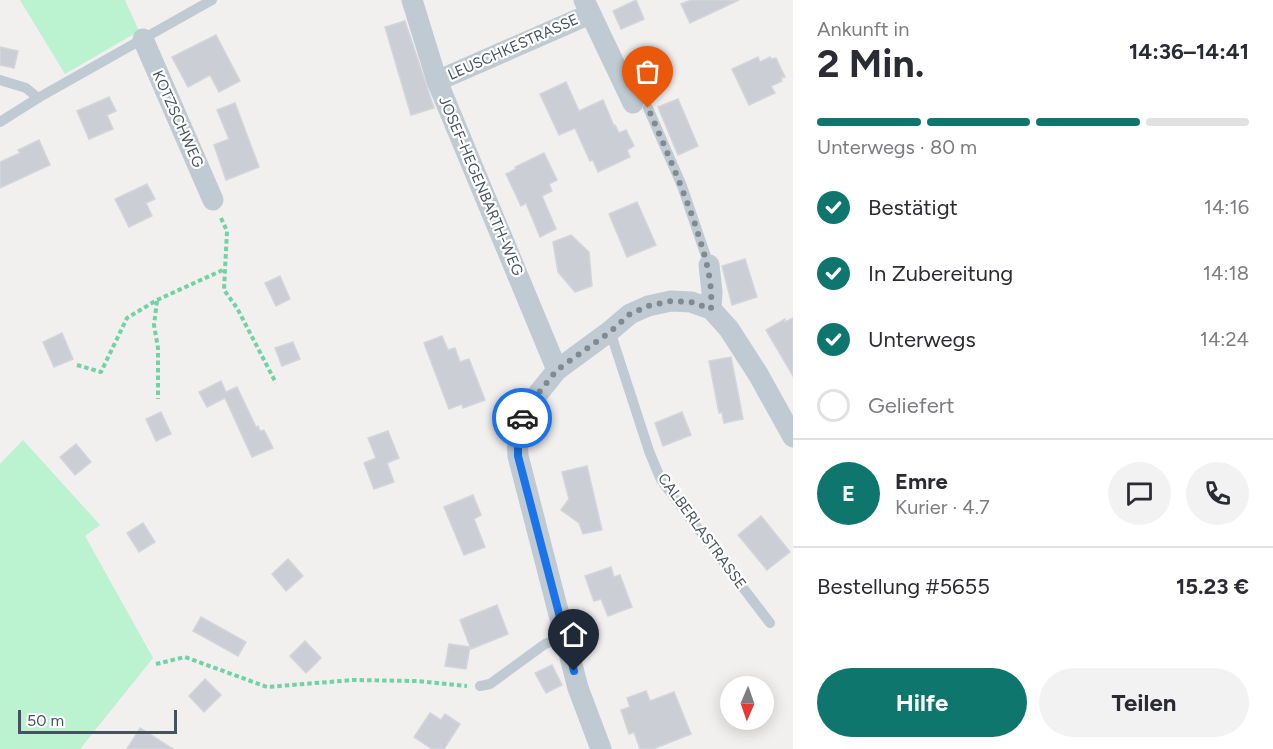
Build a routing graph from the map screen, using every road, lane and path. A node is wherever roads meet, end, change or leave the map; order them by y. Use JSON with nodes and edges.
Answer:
{"nodes":[{"id":1,"x":212,"y":0,"type":"edge"},
{"id":2,"x":412,"y":0,"type":"edge"},
{"id":3,"x":587,"y":7,"type":"edge"},
{"id":4,"x":142,"y":39,"type":"junction"},
{"id":5,"x":0,"y":80,"type":"edge"},
{"id":6,"x":437,"y":81,"type":"junction"},
{"id":7,"x":38,"y":98,"type":"junction"},
{"id":8,"x":640,"y":106,"type":"joint"},
{"id":9,"x":0,"y":122,"type":"edge"},
{"id":10,"x":213,"y":200,"type":"joint"},
{"id":11,"x":709,"y":265,"type":"joint"},
{"id":12,"x":225,"y":269,"type":"junction"},
{"id":13,"x":157,"y":300,"type":"junction"},
{"id":14,"x":711,"y":309,"type":"junction"},
{"id":15,"x":610,"y":332,"type":"junction"},
{"id":16,"x":77,"y":365,"type":"dead end"},
{"id":17,"x":557,"y":370,"type":"junction"},
{"id":18,"x":276,"y":383,"type":"dead end"},
{"id":19,"x":158,"y":399,"type":"dead end"},
{"id":20,"x":793,"y":437,"type":"edge"},
{"id":21,"x":770,"y":623,"type":"dead end"},
{"id":22,"x":564,"y":637,"type":"junction"},
{"id":23,"x":156,"y":664,"type":"dead end"},
{"id":24,"x":480,"y":686,"type":"joint"},
{"id":25,"x":601,"y":749,"type":"edge"}],
"edges":[{"from":1,"to":4,"type":"lane"},
{"from":2,"to":6,"type":"street","name":"JOSEF-HEGENBARTH-WEG"},
{"from":3,"to":6,"type":"street","name":"LEUSCHKESTRASSE"},
{"from":3,"to":8,"type":"street"},
{"from":4,"to":7,"type":"lane"},
{"from":4,"to":10,"type":"street","name":"KOTZSCHWEG"},
{"from":5,"to":7,"type":"lane"},
{"from":6,"to":17,"type":"street","name":"JOSEF-HEGENBARTH-WEG"},
{"from":7,"to":9,"type":"lane"},
{"from":8,"to":11,"type":"lane"},
{"from":10,"to":12,"type":"path"},
{"from":11,"to":14,"type":"street"},
{"from":12,"to":13,"type":"path"},
{"from":12,"to":18,"type":"path"},
{"from":13,"to":16,"type":"path"},
{"from":13,"to":19,"type":"path"},
{"from":14,"to":15,"type":"street"},
{"from":14,"to":20,"type":"street"},
{"from":15,"to":17,"type":"street"},
{"from":15,"to":21,"type":"lane","name":"CALBERLASTRASSE"},
{"from":17,"to":22,"type":"street"},
{"from":22,"to":24,"type":"lane"},
{"from":22,"to":25,"type":"street"},
{"from":23,"to":24,"type":"path"}]}
